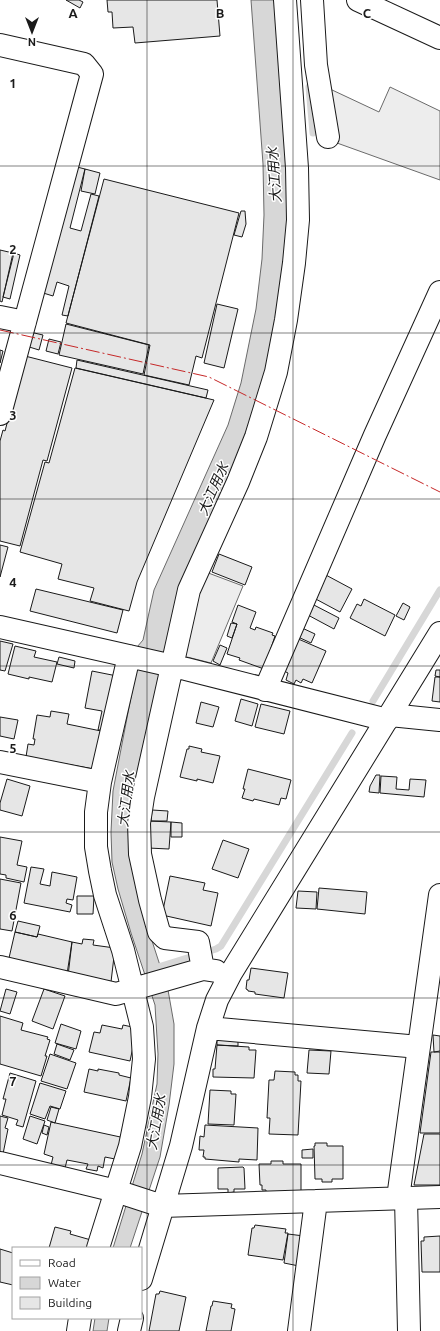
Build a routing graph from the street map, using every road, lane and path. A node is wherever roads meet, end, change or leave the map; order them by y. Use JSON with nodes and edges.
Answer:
{"nodes":[{"id":1,"x":285,"y":0,"type":"edge"},
{"id":2,"x":312,"y":0,"type":"edge"},
{"id":3,"x":358,"y":0,"type":"edge"},
{"id":4,"x":440,"y":38,"type":"edge"},
{"id":5,"x":0,"y":45,"type":"edge"},
{"id":6,"x":328,"y":137,"type":"dead end"},
{"id":7,"x":440,"y":292,"type":"edge"},
{"id":8,"x":0,"y":317,"type":"edge"},
{"id":9,"x":25,"y":322,"type":"junction"},
{"id":10,"x":0,"y":414,"type":"edge"},
{"id":11,"x":0,"y":627,"type":"edge"},
{"id":12,"x":440,"y":633,"type":"edge"},
{"id":13,"x":130,"y":657,"type":"junction"},
{"id":14,"x":169,"y":665,"type":"junction"},
{"id":15,"x":265,"y":690,"type":"junction"},
{"id":16,"x":389,"y":717,"type":"junction"},
{"id":17,"x":440,"y":720,"type":"edge"},
{"id":18,"x":0,"y":762,"type":"edge"},
{"id":19,"x":100,"y":782,"type":"junction"},
{"id":20,"x":440,"y":895,"type":"edge"},
{"id":21,"x":201,"y":960,"type":"junction"},
{"id":22,"x":0,"y":968,"type":"edge"},
{"id":23,"x":231,"y":973,"type":"junction"},
{"id":24,"x":135,"y":989,"type":"junction"},
{"id":25,"x":208,"y":1028,"type":"junction"},
{"id":26,"x":419,"y":1047,"type":"junction"},
{"id":27,"x":0,"y":1163,"type":"edge"},
{"id":28,"x":117,"y":1191,"type":"junction"},
{"id":29,"x":440,"y":1197,"type":"edge"},
{"id":30,"x":402,"y":1198,"type":"junction"},
{"id":31,"x":316,"y":1201,"type":"junction"},
{"id":32,"x":162,"y":1206,"type":"junction"},
{"id":33,"x":98,"y":1247,"type":"edge"},
{"id":34,"x":142,"y":1276,"type":"edge"},
{"id":35,"x":80,"y":1319,"type":"edge"},
{"id":36,"x":132,"y":1319,"type":"edge"},
{"id":37,"x":78,"y":1331,"type":"edge"},
{"id":38,"x":129,"y":1331,"type":"edge"},
{"id":39,"x":298,"y":1331,"type":"edge"},
{"id":40,"x":409,"y":1331,"type":"edge"}],
"edges":[{"from":1,"to":14,"type":"street"},
{"from":2,"to":6,"type":"street"},
{"from":3,"to":4,"type":"street"},
{"from":5,"to":9,"type":"street"},
{"from":7,"to":15,"type":"street"},
{"from":8,"to":9,"type":"street"},
{"from":9,"to":10,"type":"street"},
{"from":11,"to":13,"type":"street"},
{"from":12,"to":16,"type":"street"},
{"from":13,"to":14,"type":"street"},
{"from":13,"to":19,"type":"street"},
{"from":14,"to":15,"type":"street"},
{"from":14,"to":21,"type":"street"},
{"from":15,"to":16,"type":"street"},
{"from":16,"to":17,"type":"street"},
{"from":16,"to":23,"type":"street"},
{"from":18,"to":19,"type":"street"},
{"from":19,"to":24,"type":"street"},
{"from":20,"to":26,"type":"street"},
{"from":21,"to":23,"type":"street"},
{"from":21,"to":24,"type":"street"},
{"from":22,"to":24,"type":"street"},
{"from":23,"to":25,"type":"street"},
{"from":24,"to":28,"type":"street"},
{"from":25,"to":26,"type":"street"},
{"from":25,"to":32,"type":"street"},
{"from":26,"to":30,"type":"street"},
{"from":27,"to":28,"type":"street"},
{"from":28,"to":32,"type":"street"},
{"from":28,"to":33,"type":"street"},
{"from":29,"to":30,"type":"street"},
{"from":30,"to":31,"type":"street"},
{"from":30,"to":40,"type":"street"},
{"from":31,"to":32,"type":"street"},
{"from":31,"to":39,"type":"street"},
{"from":32,"to":34,"type":"street"},
{"from":35,"to":37,"type":"street"},
{"from":36,"to":38,"type":"street"}]}
